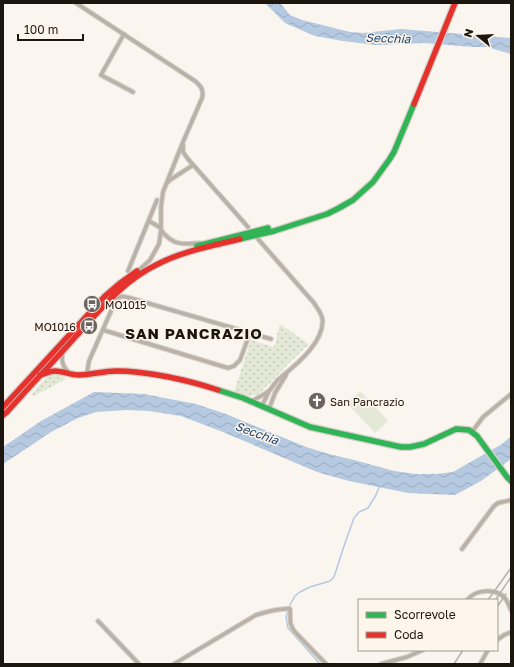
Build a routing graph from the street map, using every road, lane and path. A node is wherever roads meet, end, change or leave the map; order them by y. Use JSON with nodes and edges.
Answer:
{"nodes":[{"id":1,"x":76,"y":3,"type":"edge"},
{"id":2,"x":455,"y":3,"type":"edge"},
{"id":3,"x":124,"y":34,"type":"junction"},
{"id":4,"x":133,"y":92,"type":"dead end"},
{"id":5,"x":183,"y":142,"type":"junction"},
{"id":6,"x":193,"y":165,"type":"junction"},
{"id":7,"x":166,"y":184,"type":"junction"},
{"id":8,"x":157,"y":200,"type":"dead end"},
{"id":9,"x":149,"y":221,"type":"junction"},
{"id":10,"x":293,"y":224,"type":"junction"},
{"id":11,"x":248,"y":227,"type":"dead end"},
{"id":12,"x":161,"y":229,"type":"junction"},
{"id":13,"x":258,"y":239,"type":"dead end"},
{"id":14,"x":209,"y":243,"type":"junction"},
{"id":15,"x":128,"y":271,"type":"dead end"},
{"id":16,"x":138,"y":271,"type":"junction"},
{"id":17,"x":103,"y":330,"type":"junction"},
{"id":18,"x":250,"y":333,"type":"junction"},
{"id":19,"x":271,"y":339,"type":"dead end"},
{"id":20,"x":63,"y":349,"type":"junction"},
{"id":21,"x":288,"y":372,"type":"junction"},
{"id":22,"x":87,"y":373,"type":"junction"},
{"id":23,"x":70,"y":374,"type":"junction"},
{"id":24,"x":40,"y":375,"type":"junction"},
{"id":25,"x":269,"y":390,"type":"junction"},
{"id":26,"x":511,"y":394,"type":"edge"},
{"id":27,"x":251,"y":401,"type":"junction"},
{"id":28,"x":262,"y":406,"type":"junction"},
{"id":29,"x":3,"y":407,"type":"edge"},
{"id":30,"x":269,"y":409,"type":"junction"},
{"id":31,"x":3,"y":415,"type":"edge"},
{"id":32,"x":472,"y":432,"type":"junction"},
{"id":33,"x":509,"y":479,"type":"edge"},
{"id":34,"x":511,"y":500,"type":"edge"},
{"id":35,"x":462,"y":549,"type":"dead end"},
{"id":36,"x":468,"y":599,"type":"edge"},
{"id":37,"x":511,"y":610,"type":"edge"},
{"id":38,"x":98,"y":621,"type":"dead end"},
{"id":39,"x":511,"y":632,"type":"edge"},
{"id":40,"x":498,"y":639,"type":"edge"},
{"id":41,"x":421,"y":651,"type":"edge"},
{"id":42,"x":487,"y":651,"type":"edge"},
{"id":43,"x":139,"y":664,"type":"edge"},
{"id":44,"x":174,"y":664,"type":"edge"},
{"id":45,"x":326,"y":664,"type":"edge"},
{"id":46,"x":381,"y":664,"type":"edge"},
{"id":47,"x":480,"y":664,"type":"edge"}],
"edges":[{"from":1,"to":3,"type":"street"},
{"from":2,"to":10,"type":"main road"},
{"from":3,"to":4,"type":"street"},
{"from":3,"to":5,"type":"street"},
{"from":5,"to":6,"type":"street"},
{"from":5,"to":7,"type":"street"},
{"from":6,"to":7,"type":"street"},
{"from":6,"to":11,"type":"street"},
{"from":7,"to":12,"type":"street"},
{"from":8,"to":9,"type":"street"},
{"from":9,"to":12,"type":"street"},
{"from":9,"to":15,"type":"street"},
{"from":10,"to":14,"type":"main road"},
{"from":10,"to":20,"type":"main road"},
{"from":12,"to":14,"type":"street"},
{"from":12,"to":16,"type":"street"},
{"from":13,"to":21,"type":"street"},
{"from":14,"to":16,"type":"main road"},
{"from":16,"to":29,"type":"main road"},
{"from":17,"to":18,"type":"street"},
{"from":17,"to":18,"type":"street"},
{"from":17,"to":22,"type":"street"},
{"from":18,"to":19,"type":"street"},
{"from":20,"to":23,"type":"street"},
{"from":20,"to":24,"type":"main road"},
{"from":21,"to":25,"type":"street"},
{"from":21,"to":30,"type":"street"},
{"from":22,"to":23,"type":"main road"},
{"from":22,"to":27,"type":"main road"},
{"from":23,"to":24,"type":"main road"},
{"from":24,"to":31,"type":"main road"},
{"from":25,"to":27,"type":"street"},
{"from":25,"to":28,"type":"street"},
{"from":26,"to":32,"type":"street"},
{"from":27,"to":28,"type":"main road"},
{"from":28,"to":30,"type":"main road"},
{"from":30,"to":32,"type":"main road"},
{"from":32,"to":33,"type":"main road"},
{"from":34,"to":35,"type":"street"},
{"from":36,"to":37,"type":"street"},
{"from":38,"to":43,"type":"street"},
{"from":39,"to":40,"type":"street"},
{"from":41,"to":46,"type":"street"},
{"from":42,"to":47,"type":"street"},
{"from":44,"to":45,"type":"street"}]}
